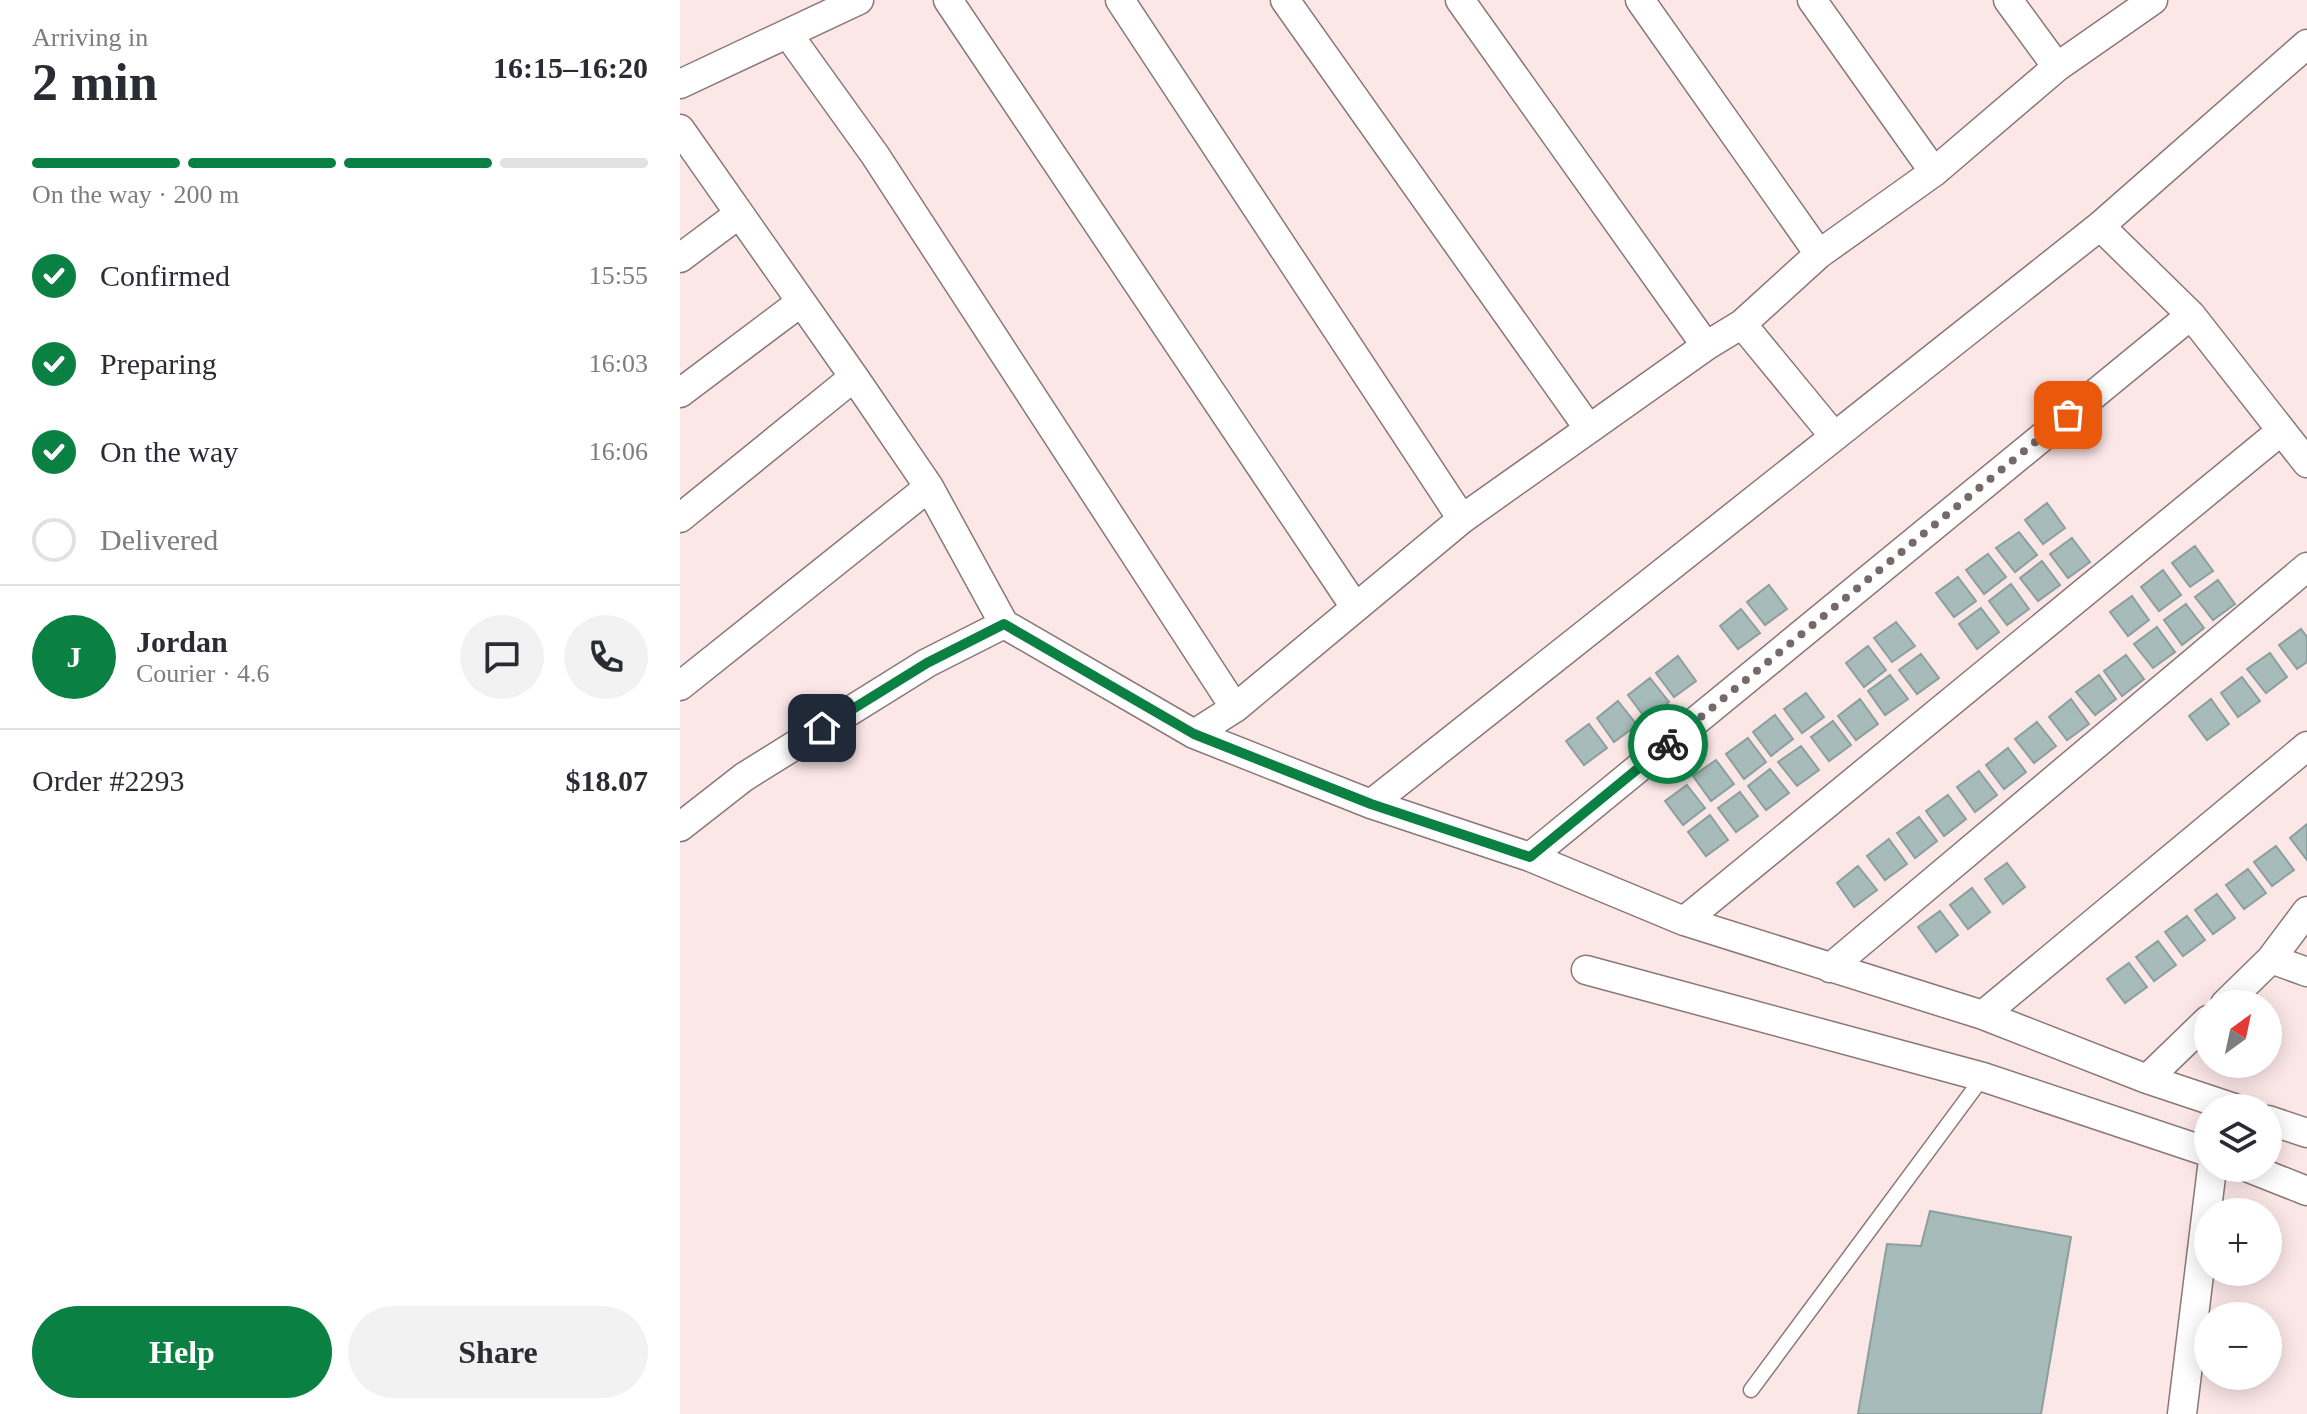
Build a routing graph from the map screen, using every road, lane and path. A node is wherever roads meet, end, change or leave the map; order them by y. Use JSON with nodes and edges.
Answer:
{"nodes":[{"id":1,"x":859,"y":0,"type":"edge"},
{"id":2,"x":948,"y":0,"type":"edge"},
{"id":3,"x":1120,"y":0,"type":"edge"},
{"id":4,"x":1285,"y":0,"type":"edge"},
{"id":5,"x":1460,"y":0,"type":"edge"},
{"id":6,"x":1640,"y":0,"type":"edge"},
{"id":7,"x":1812,"y":0,"type":"edge"},
{"id":8,"x":2008,"y":0,"type":"edge"},
{"id":9,"x":2153,"y":0,"type":"edge"},
{"id":10,"x":788,"y":34,"type":"junction"},
{"id":11,"x":2307,"y":44,"type":"edge"},
{"id":12,"x":2057,"y":67,"type":"junction"},
{"id":13,"x":680,"y":84,"type":"edge"},
{"id":14,"x":680,"y":129,"type":"edge"},
{"id":15,"x":1934,"y":172,"type":"junction"},
{"id":16,"x":739,"y":214,"type":"junction"},
{"id":17,"x":2100,"y":226,"type":"junction"},
{"id":18,"x":1819,"y":254,"type":"junction"},
{"id":19,"x":680,"y":258,"type":"edge"},
{"id":20,"x":801,"y":302,"type":"junction"},
{"id":21,"x":2191,"y":315,"type":"junction"},
{"id":22,"x":1742,"y":324,"type":"junction"},
{"id":23,"x":1706,"y":346,"type":"junction"},
{"id":24,"x":854,"y":377,"type":"junction"},
{"id":25,"x":680,"y":393,"type":"edge"},
{"id":26,"x":1589,"y":429,"type":"junction"},
{"id":27,"x":2281,"y":431,"type":"junction"},
{"id":28,"x":1834,"y":436,"type":"junction"},
{"id":29,"x":2307,"y":463,"type":"edge"},
{"id":30,"x":929,"y":487,"type":"junction"},
{"id":31,"x":680,"y":518,"type":"edge"},
{"id":32,"x":1462,"y":519,"type":"junction"},
{"id":33,"x":2307,"y":567,"type":"edge"},
{"id":34,"x":1355,"y":607,"type":"junction"},
{"id":35,"x":1004,"y":624,"type":"junction"},
{"id":36,"x":680,"y":686,"type":"edge"},
{"id":37,"x":1235,"y":708,"type":"junction"},
{"id":38,"x":1194,"y":734,"type":"junction"},
{"id":39,"x":2307,"y":746,"type":"edge"},
{"id":40,"x":1371,"y":804,"type":"junction"},
{"id":41,"x":680,"y":825,"type":"edge"},
{"id":42,"x":1530,"y":857,"type":"junction"},
{"id":43,"x":2307,"y":911,"type":"edge"},
{"id":44,"x":1684,"y":921,"type":"junction"},
{"id":45,"x":2271,"y":959,"type":"junction"},
{"id":46,"x":1830,"y":968,"type":"junction"},
{"id":47,"x":1586,"y":970,"type":"dead end"},
{"id":48,"x":2307,"y":972,"type":"edge"},
{"id":49,"x":2239,"y":990,"type":"edge"},
{"id":50,"x":1983,"y":1015,"type":"junction"},
{"id":51,"x":2194,"y":1034,"type":"edge"},
{"id":52,"x":1983,"y":1077,"type":"junction"},
{"id":53,"x":2147,"y":1079,"type":"junction"},
{"id":54,"x":2194,"y":1095,"type":"edge"},
{"id":55,"x":2282,"y":1125,"type":"edge"},
{"id":56,"x":2307,"y":1133,"type":"edge"},
{"id":57,"x":2194,"y":1147,"type":"edge"},
{"id":58,"x":2282,"y":1181,"type":"edge"},
{"id":59,"x":2210,"y":1182,"type":"edge"},
{"id":60,"x":2307,"y":1191,"type":"edge"},
{"id":61,"x":1751,"y":1390,"type":"dead end"},
{"id":62,"x":2182,"y":1414,"type":"edge"}],
"edges":[{"from":1,"to":10,"type":"street"},
{"from":2,"to":34,"type":"street"},
{"from":3,"to":32,"type":"street"},
{"from":4,"to":26,"type":"street"},
{"from":5,"to":23,"type":"street"},
{"from":6,"to":18,"type":"street"},
{"from":7,"to":15,"type":"street"},
{"from":8,"to":12,"type":"street"},
{"from":9,"to":12,"type":"street"},
{"from":10,"to":13,"type":"street"},
{"from":10,"to":37,"type":"street"},
{"from":11,"to":17,"type":"street"},
{"from":12,"to":15,"type":"street"},
{"from":14,"to":16,"type":"street"},
{"from":15,"to":18,"type":"street"},
{"from":16,"to":19,"type":"street"},
{"from":16,"to":20,"type":"street"},
{"from":17,"to":21,"type":"street"},
{"from":17,"to":28,"type":"street"},
{"from":18,"to":22,"type":"street"},
{"from":20,"to":24,"type":"street"},
{"from":20,"to":25,"type":"street"},
{"from":21,"to":27,"type":"street"},
{"from":21,"to":42,"type":"street"},
{"from":22,"to":23,"type":"street"},
{"from":22,"to":28,"type":"street"},
{"from":23,"to":26,"type":"street"},
{"from":24,"to":30,"type":"street"},
{"from":24,"to":31,"type":"street"},
{"from":26,"to":32,"type":"street"},
{"from":27,"to":29,"type":"street"},
{"from":27,"to":44,"type":"street"},
{"from":28,"to":40,"type":"street"},
{"from":30,"to":35,"type":"street"},
{"from":30,"to":36,"type":"street"},
{"from":32,"to":34,"type":"street"},
{"from":33,"to":46,"type":"street"},
{"from":34,"to":37,"type":"street"},
{"from":35,"to":38,"type":"street"},
{"from":35,"to":41,"type":"street"},
{"from":37,"to":38,"type":"street"},
{"from":38,"to":40,"type":"street"},
{"from":39,"to":50,"type":"street"},
{"from":40,"to":42,"type":"street"},
{"from":42,"to":44,"type":"street"},
{"from":43,"to":45,"type":"street"},
{"from":44,"to":46,"type":"street"},
{"from":45,"to":48,"type":"street"},
{"from":45,"to":49,"type":"street"},
{"from":46,"to":50,"type":"street"},
{"from":47,"to":52,"type":"street"},
{"from":50,"to":53,"type":"street"},
{"from":51,"to":53,"type":"street"},
{"from":52,"to":57,"type":"street"},
{"from":52,"to":61,"type":"lane"},
{"from":53,"to":54,"type":"street"},
{"from":55,"to":56,"type":"street"},
{"from":58,"to":60,"type":"street"},
{"from":59,"to":62,"type":"street"}]}
